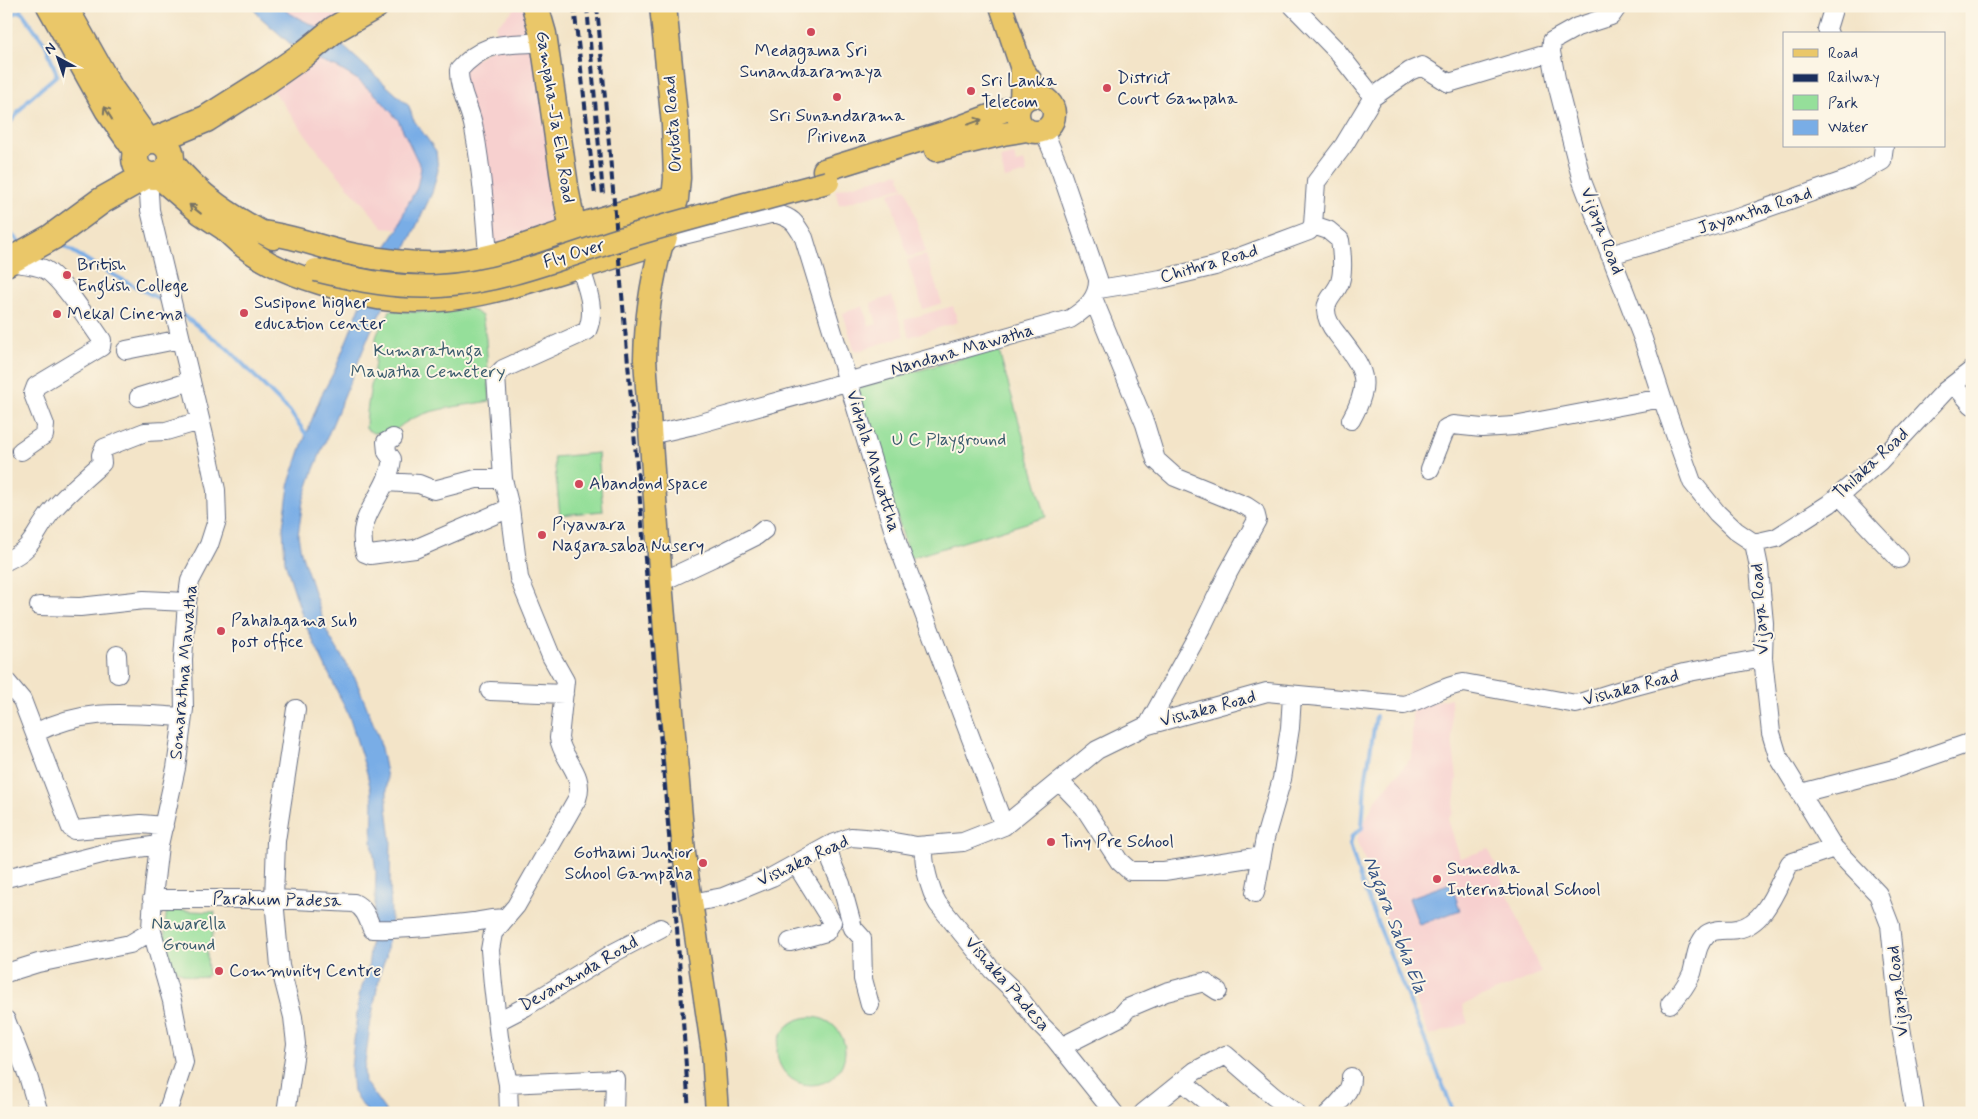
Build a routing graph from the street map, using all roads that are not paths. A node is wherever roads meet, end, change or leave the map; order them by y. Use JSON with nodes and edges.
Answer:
{"nodes":[{"id":1,"x":48,"y":6,"type":"edge"},
{"id":2,"x":66,"y":6,"type":"edge"},
{"id":3,"x":376,"y":6,"type":"edge"},
{"id":4,"x":535,"y":6,"type":"edge"},
{"id":5,"x":663,"y":6,"type":"edge"},
{"id":6,"x":1001,"y":6,"type":"edge"},
{"id":7,"x":1293,"y":6,"type":"edge"},
{"id":8,"x":1618,"y":6,"type":"edge"},
{"id":9,"x":1834,"y":6,"type":"edge"},
{"id":10,"x":1828,"y":32,"type":"edge"},
{"id":11,"x":544,"y":42,"type":"junction"},
{"id":12,"x":1551,"y":52,"type":"junction"},
{"id":13,"x":1022,"y":69,"type":"junction"},
{"id":14,"x":1043,"y":97,"type":"junction"},
{"id":15,"x":1373,"y":97,"type":"junction"},
{"id":16,"x":1021,"y":104,"type":"junction"},
{"id":17,"x":1036,"y":130,"type":"junction"},
{"id":18,"x":1884,"y":148,"type":"edge"},
{"id":19,"x":152,"y":160,"type":"junction"},
{"id":20,"x":863,"y":165,"type":"junction"},
{"id":21,"x":675,"y":199,"type":"junction"},
{"id":22,"x":1313,"y":225,"type":"junction"},
{"id":23,"x":572,"y":229,"type":"junction"},
{"id":24,"x":228,"y":232,"type":"junction"},
{"id":25,"x":260,"y":232,"type":"junction"},
{"id":26,"x":663,"y":240,"type":"junction"},
{"id":27,"x":1610,"y":255,"type":"junction"},
{"id":28,"x":488,"y":256,"type":"junction"},
{"id":29,"x":10,"y":261,"type":"edge"},
{"id":30,"x":318,"y":264,"type":"junction"},
{"id":31,"x":580,"y":266,"type":"junction"},
{"id":32,"x":1096,"y":293,"type":"junction"},
{"id":33,"x":181,"y":339,"type":"junction"},
{"id":34,"x":126,"y":350,"type":"dead end"},
{"id":35,"x":1972,"y":370,"type":"edge"},
{"id":36,"x":191,"y":381,"type":"junction"},
{"id":37,"x":849,"y":382,"type":"junction"},
{"id":38,"x":1954,"y":384,"type":"junction"},
{"id":39,"x":139,"y":397,"type":"dead end"},
{"id":40,"x":1662,"y":398,"type":"junction"},
{"id":41,"x":1972,"y":405,"type":"edge"},
{"id":42,"x":1351,"y":420,"type":"dead end"},
{"id":43,"x":200,"y":421,"type":"junction"},
{"id":44,"x":650,"y":435,"type":"junction"},
{"id":45,"x":393,"y":438,"type":"dead end"},
{"id":46,"x":21,"y":451,"type":"dead end"},
{"id":47,"x":1430,"y":469,"type":"dead end"},
{"id":48,"x":503,"y":479,"type":"junction"},
{"id":49,"x":386,"y":482,"type":"junction"},
{"id":50,"x":1839,"y":495,"type":"junction"},
{"id":51,"x":510,"y":508,"type":"junction"},
{"id":52,"x":765,"y":529,"type":"dead end"},
{"id":53,"x":1754,"y":543,"type":"junction"},
{"id":54,"x":1899,"y":559,"type":"dead end"},
{"id":55,"x":6,"y":562,"type":"edge"},
{"id":56,"x":661,"y":582,"type":"junction"},
{"id":57,"x":187,"y":602,"type":"junction"},
{"id":58,"x":39,"y":606,"type":"dead end"},
{"id":59,"x":117,"y":655,"type":"dead end"},
{"id":60,"x":1763,"y":658,"type":"junction"},
{"id":61,"x":118,"y":674,"type":"dead end"},
{"id":62,"x":6,"y":681,"type":"edge"},
{"id":63,"x":490,"y":691,"type":"dead end"},
{"id":64,"x":564,"y":694,"type":"junction"},
{"id":65,"x":1292,"y":696,"type":"junction"},
{"id":66,"x":296,"y":709,"type":"dead end"},
{"id":67,"x":183,"y":717,"type":"junction"},
{"id":68,"x":1148,"y":725,"type":"junction"},
{"id":69,"x":35,"y":733,"type":"junction"},
{"id":70,"x":1972,"y":742,"type":"edge"},
{"id":71,"x":1060,"y":781,"type":"junction"},
{"id":72,"x":1801,"y":793,"type":"junction"},
{"id":73,"x":164,"y":826,"type":"junction"},
{"id":74,"x":1004,"y":826,"type":"junction"},
{"id":75,"x":159,"y":845,"type":"junction"},
{"id":76,"x":830,"y":845,"type":"junction"},
{"id":77,"x":926,"y":846,"type":"junction"},
{"id":78,"x":1834,"y":848,"type":"junction"},
{"id":79,"x":1262,"y":856,"type":"junction"},
{"id":80,"x":796,"y":864,"type":"junction"},
{"id":81,"x":6,"y":878,"type":"edge"},
{"id":82,"x":1255,"y":893,"type":"dead end"},
{"id":83,"x":274,"y":898,"type":"junction"},
{"id":84,"x":152,"y":899,"type":"junction"},
{"id":85,"x":691,"y":903,"type":"junction"},
{"id":86,"x":504,"y":919,"type":"junction"},
{"id":87,"x":661,"y":928,"type":"dead end"},
{"id":88,"x":152,"y":930,"type":"junction"},
{"id":89,"x":790,"y":942,"type":"dead end"},
{"id":90,"x":6,"y":973,"type":"edge"},
{"id":91,"x":1218,"y":992,"type":"dead end"},
{"id":92,"x":1670,"y":1004,"type":"dead end"},
{"id":93,"x":870,"y":1005,"type":"dead end"},
{"id":94,"x":6,"y":1020,"type":"edge"},
{"id":95,"x":498,"y":1021,"type":"junction"},
{"id":96,"x":1061,"y":1047,"type":"junction"},
{"id":97,"x":1351,"y":1078,"type":"dead end"},
{"id":98,"x":1182,"y":1081,"type":"junction"},
{"id":99,"x":508,"y":1084,"type":"junction"},
{"id":100,"x":39,"y":1113,"type":"edge"},
{"id":101,"x":167,"y":1113,"type":"edge"},
{"id":102,"x":286,"y":1113,"type":"edge"},
{"id":103,"x":509,"y":1113,"type":"edge"},
{"id":104,"x":614,"y":1113,"type":"edge"},
{"id":105,"x":717,"y":1113,"type":"edge"},
{"id":106,"x":1114,"y":1113,"type":"edge"},
{"id":107,"x":1143,"y":1113,"type":"edge"},
{"id":108,"x":1220,"y":1113,"type":"edge"},
{"id":109,"x":1296,"y":1113,"type":"edge"},
{"id":110,"x":1329,"y":1113,"type":"edge"},
{"id":111,"x":1914,"y":1113,"type":"edge"}],
"edges":[{"from":19,"to":1,"type":"main road","one_way":true},
{"from":2,"to":19,"type":"main road"},
{"from":3,"to":19,"type":"highway"},
{"from":4,"to":11,"type":"highway","name":"Gampaha-Ja Ela Road"},
{"from":5,"to":21,"type":"highway","name":"Orutota Road"},
{"from":6,"to":13,"type":"main road"},
{"from":7,"to":15,"type":"street"},
{"from":8,"to":12,"type":"street"},
{"from":9,"to":10,"type":"street"},
{"from":11,"to":23,"type":"highway","name":"Gampaha-Ja Ela Road"},
{"from":11,"to":28,"type":"street"},
{"from":12,"to":15,"type":"street"},
{"from":12,"to":27,"type":"street","name":"Vijaya Road"},
{"from":13,"to":14,"type":"main road"},
{"from":13,"to":16,"type":"main road"},
{"from":14,"to":16,"type":"main road"},
{"from":14,"to":17,"type":"main road"},
{"from":15,"to":22,"type":"street"},
{"from":16,"to":17,"type":"main road"},
{"from":20,"to":16,"type":"main road","one_way":true},
{"from":17,"to":20,"type":"main road"},
{"from":17,"to":32,"type":"street"},
{"from":18,"to":27,"type":"street","name":"Jayantha Road"},
{"from":24,"to":19,"type":"main road","one_way":true},
{"from":19,"to":25,"type":"main road"},
{"from":19,"to":29,"type":"highway"},
{"from":19,"to":33,"type":"street","name":"Somarathna Mawatha"},
{"from":20,"to":30,"type":"main road","name":"Fly Over","bridge":true},
{"from":21,"to":23,"type":"highway"},
{"from":21,"to":26,"type":"highway","name":"Orutota Road"},
{"from":22,"to":32,"type":"street","name":"Chithra Road"},
{"from":22,"to":42,"type":"street"},
{"from":23,"to":28,"type":"main road"},
{"from":23,"to":31,"type":"highway","name":"Gampaha-Ja Ela Road"},
{"from":24,"to":30,"type":"main road"},
{"from":24,"to":31,"type":"main road"},
{"from":25,"to":28,"type":"main road"},
{"from":25,"to":30,"type":"main road"},
{"from":26,"to":31,"type":"highway"},
{"from":26,"to":37,"type":"street","name":"Vidyala Mawattha"},
{"from":26,"to":44,"type":"main road"},
{"from":27,"to":40,"type":"street","name":"Vijaya Road"},
{"from":29,"to":46,"type":"street"},
{"from":31,"to":48,"type":"street"},
{"from":32,"to":37,"type":"street","name":"Nandana Mawatha"},
{"from":32,"to":68,"type":"street"},
{"from":33,"to":34,"type":"street"},
{"from":33,"to":36,"type":"street","name":"Somarathna Mawatha"},
{"from":35,"to":38,"type":"street","name":"Thilaka Road"},
{"from":36,"to":39,"type":"street"},
{"from":36,"to":43,"type":"street","name":"Somarathna Mawatha"},
{"from":37,"to":44,"type":"street","name":"Nandana Mawatha"},
{"from":37,"to":74,"type":"street","name":"Vidyala Mawattha"},
{"from":38,"to":41,"type":"street"},
{"from":38,"to":50,"type":"street","name":"Thilaka Road"},
{"from":40,"to":47,"type":"street"},
{"from":40,"to":53,"type":"street","name":"Vijaya Road"},
{"from":43,"to":55,"type":"street"},
{"from":43,"to":57,"type":"street","name":"Somarathna Mawatha"},
{"from":44,"to":56,"type":"main road"},
{"from":45,"to":49,"type":"street"},
{"from":48,"to":49,"type":"street"},
{"from":48,"to":51,"type":"street"},
{"from":49,"to":51,"type":"street"},
{"from":50,"to":53,"type":"street","name":"Thilaka Road"},
{"from":50,"to":54,"type":"street"},
{"from":51,"to":64,"type":"street"},
{"from":52,"to":56,"type":"street"},
{"from":53,"to":60,"type":"street","name":"Vijaya Road"},
{"from":56,"to":85,"type":"main road"},
{"from":57,"to":58,"type":"street"},
{"from":57,"to":67,"type":"street","name":"Somarathna Mawatha"},
{"from":59,"to":61,"type":"street"},
{"from":60,"to":65,"type":"street","name":"Vishaka Road"},
{"from":60,"to":72,"type":"street","name":"Vijaya Road"},
{"from":62,"to":69,"type":"street"},
{"from":63,"to":64,"type":"street"},
{"from":64,"to":86,"type":"street"},
{"from":65,"to":68,"type":"street","name":"Vishaka Road"},
{"from":65,"to":79,"type":"street"},
{"from":66,"to":83,"type":"street"},
{"from":67,"to":69,"type":"street"},
{"from":67,"to":73,"type":"street","name":"Somarathna Mawatha"},
{"from":68,"to":71,"type":"street","name":"Vishaka Road"},
{"from":69,"to":73,"type":"street"},
{"from":70,"to":72,"type":"street"},
{"from":71,"to":74,"type":"street","name":"Vishaka Road"},
{"from":71,"to":79,"type":"street"},
{"from":72,"to":78,"type":"street","name":"Vijaya Road"},
{"from":73,"to":75,"type":"street","name":"Somarathna Mawatha"},
{"from":74,"to":77,"type":"street","name":"Vishaka Road"},
{"from":75,"to":81,"type":"street"},
{"from":75,"to":84,"type":"street","name":"Somarathna Mawatha"},
{"from":76,"to":77,"type":"street","name":"Vishaka Road"},
{"from":76,"to":80,"type":"street","name":"Vishaka Road"},
{"from":76,"to":93,"type":"street"},
{"from":77,"to":96,"type":"street","name":"Vishaka Padesa"},
{"from":78,"to":92,"type":"street"},
{"from":78,"to":111,"type":"street","name":"Vijaya Road"},
{"from":79,"to":82,"type":"street"},
{"from":80,"to":85,"type":"street","name":"Vishaka Road"},
{"from":80,"to":89,"type":"street"},
{"from":83,"to":84,"type":"street","name":"Parakum Padesa"},
{"from":83,"to":86,"type":"street","name":"Parakum Padesa"},
{"from":83,"to":102,"type":"street"},
{"from":84,"to":88,"type":"street","name":"Somarathna Mawatha"},
{"from":85,"to":105,"type":"main road"},
{"from":86,"to":95,"type":"street"},
{"from":87,"to":95,"type":"street","name":"Devananda Road"},
{"from":88,"to":90,"type":"street"},
{"from":88,"to":101,"type":"street","name":"Somarathna Mawatha"},
{"from":91,"to":96,"type":"street"},
{"from":94,"to":100,"type":"street"},
{"from":95,"to":99,"type":"street"},
{"from":96,"to":106,"type":"street","name":"Vishaka Padesa"},
{"from":97,"to":110,"type":"street"},
{"from":98,"to":107,"type":"street"},
{"from":98,"to":108,"type":"street"},
{"from":98,"to":109,"type":"street"},
{"from":99,"to":103,"type":"street"},
{"from":99,"to":104,"type":"street"}]}
